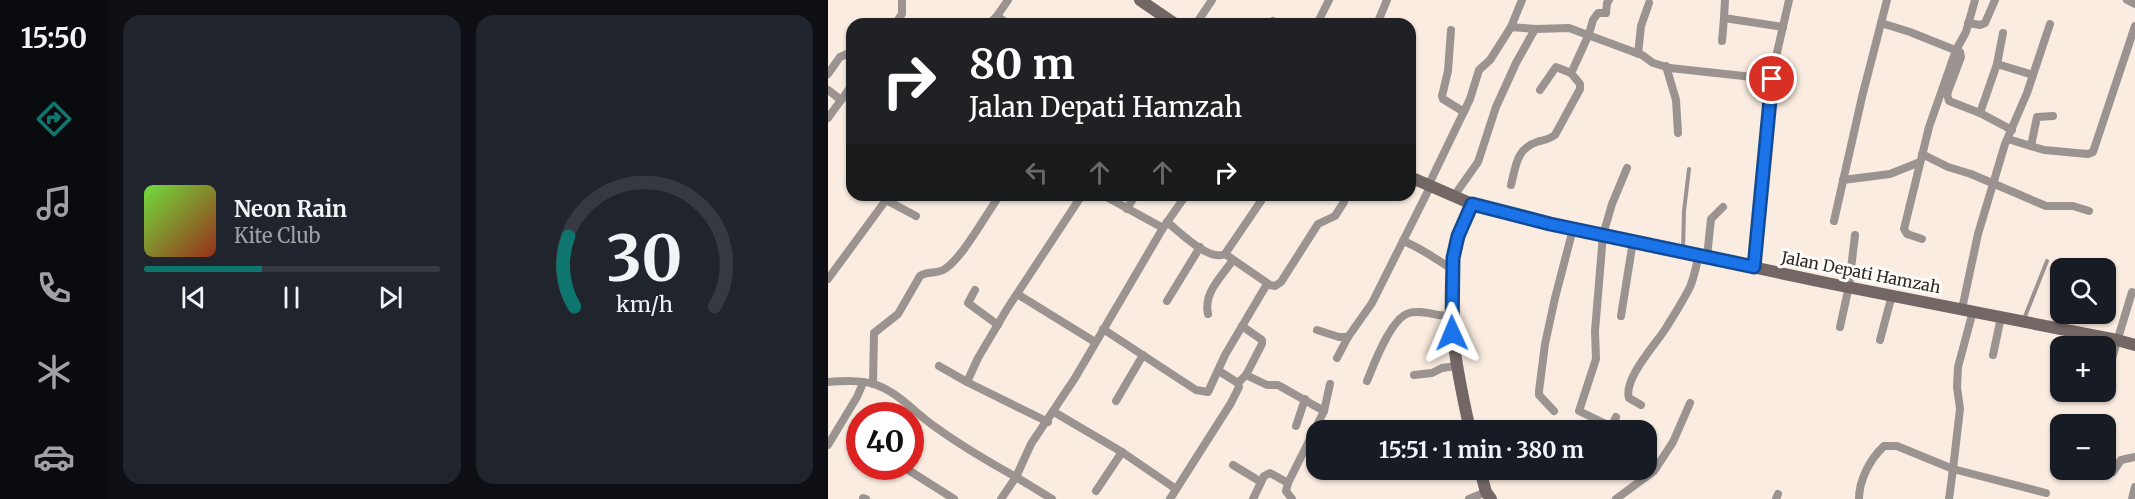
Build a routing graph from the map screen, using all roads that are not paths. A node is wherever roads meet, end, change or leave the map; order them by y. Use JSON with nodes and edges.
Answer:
{"nodes":[{"id":1,"x":902,"y":0,"type":"edge"},
{"id":2,"x":1008,"y":0,"type":"edge"},
{"id":3,"x":1140,"y":0,"type":"edge"},
{"id":4,"x":1212,"y":0,"type":"edge"},
{"id":5,"x":1329,"y":0,"type":"edge"},
{"id":6,"x":1387,"y":0,"type":"edge"},
{"id":7,"x":1522,"y":0,"type":"edge"},
{"id":8,"x":1609,"y":0,"type":"edge"},
{"id":9,"x":1725,"y":0,"type":"edge"},
{"id":10,"x":1789,"y":0,"type":"edge"},
{"id":11,"x":1887,"y":0,"type":"edge"},
{"id":12,"x":1975,"y":0,"type":"edge"},
{"id":13,"x":1995,"y":0,"type":"edge"},
{"id":14,"x":2127,"y":0,"type":"edge"},
{"id":15,"x":1649,"y":3,"type":"dead end"},
{"id":16,"x":2135,"y":4,"type":"edge"},
{"id":17,"x":997,"y":16,"type":"joint"},
{"id":18,"x":899,"y":18,"type":"edge"},
{"id":19,"x":1000,"y":18,"type":"edge"},
{"id":20,"x":1157,"y":18,"type":"edge"},
{"id":21,"x":1200,"y":18,"type":"edge"},
{"id":22,"x":1320,"y":18,"type":"edge"},
{"id":23,"x":1380,"y":18,"type":"edge"},
{"id":24,"x":1724,"y":18,"type":"junction"},
{"id":25,"x":1881,"y":22,"type":"junction"},
{"id":26,"x":1968,"y":22,"type":"junction"},
{"id":27,"x":2050,"y":24,"type":"dead end"},
{"id":28,"x":2135,"y":26,"type":"edge"},
{"id":29,"x":1511,"y":27,"type":"junction"},
{"id":30,"x":1783,"y":27,"type":"junction"},
{"id":31,"x":1535,"y":29,"type":"junction"},
{"id":32,"x":1451,"y":30,"type":"dead end"},
{"id":33,"x":2003,"y":33,"type":"dead end"},
{"id":34,"x":1589,"y":34,"type":"junction"},
{"id":35,"x":1722,"y":41,"type":"dead end"},
{"id":36,"x":1956,"y":50,"type":"junction"},
{"id":37,"x":846,"y":54,"type":"edge"},
{"id":38,"x":1638,"y":54,"type":"junction"},
{"id":39,"x":1997,"y":64,"type":"junction"},
{"id":40,"x":1666,"y":66,"type":"junction"},
{"id":41,"x":1572,"y":73,"type":"junction"},
{"id":42,"x":828,"y":74,"type":"edge"},
{"id":43,"x":2034,"y":75,"type":"junction"},
{"id":44,"x":1772,"y":79,"type":"junction"},
{"id":45,"x":828,"y":90,"type":"edge"},
{"id":46,"x":1540,"y":90,"type":"dead end"},
{"id":47,"x":846,"y":93,"type":"edge"},
{"id":48,"x":841,"y":100,"type":"junction"},
{"id":49,"x":1464,"y":111,"type":"junction"},
{"id":50,"x":1980,"y":113,"type":"junction"},
{"id":51,"x":2053,"y":116,"type":"dead end"},
{"id":52,"x":828,"y":118,"type":"edge"},
{"id":53,"x":2012,"y":130,"type":"junction"},
{"id":54,"x":1678,"y":133,"type":"dead end"},
{"id":55,"x":2007,"y":139,"type":"junction"},
{"id":56,"x":2031,"y":146,"type":"junction"},
{"id":57,"x":1921,"y":158,"type":"junction"},
{"id":58,"x":1627,"y":168,"type":"dead end"},
{"id":59,"x":1689,"y":169,"type":"dead end"},
{"id":60,"x":1416,"y":179,"type":"edge"},
{"id":61,"x":1843,"y":180,"type":"junction"},
{"id":62,"x":1993,"y":184,"type":"junction"},
{"id":63,"x":1430,"y":185,"type":"junction"},
{"id":64,"x":1511,"y":185,"type":"dead end"},
{"id":65,"x":1454,"y":196,"type":"junction"},
{"id":66,"x":879,"y":201,"type":"edge"},
{"id":67,"x":889,"y":201,"type":"edge"},
{"id":68,"x":996,"y":201,"type":"edge"},
{"id":69,"x":1078,"y":201,"type":"edge"},
{"id":70,"x":1114,"y":201,"type":"edge"},
{"id":71,"x":1131,"y":201,"type":"edge"},
{"id":72,"x":1182,"y":201,"type":"edge"},
{"id":73,"x":1261,"y":201,"type":"dead end"},
{"id":74,"x":1344,"y":202,"type":"dead end"},
{"id":75,"x":1472,"y":204,"type":"junction"},
{"id":76,"x":1724,"y":207,"type":"dead end"},
{"id":77,"x":1127,"y":208,"type":"junction"},
{"id":78,"x":2089,"y":211,"type":"dead end"},
{"id":79,"x":916,"y":216,"type":"dead end"},
{"id":80,"x":1834,"y":221,"type":"dead end"},
{"id":81,"x":1165,"y":225,"type":"junction"},
{"id":82,"x":1573,"y":229,"type":"junction"},
{"id":83,"x":1603,"y":235,"type":"junction"},
{"id":84,"x":1855,"y":235,"type":"dead end"},
{"id":85,"x":1922,"y":239,"type":"dead end"},
{"id":86,"x":1403,"y":241,"type":"junction"},
{"id":87,"x":1633,"y":241,"type":"junction"},
{"id":88,"x":1200,"y":247,"type":"junction"},
{"id":89,"x":1683,"y":252,"type":"junction"},
{"id":90,"x":1225,"y":254,"type":"junction"},
{"id":91,"x":1703,"y":256,"type":"junction"},
{"id":92,"x":1233,"y":260,"type":"junction"},
{"id":93,"x":2047,"y":261,"type":"dead end"},
{"id":94,"x":1754,"y":267,"type":"junction"},
{"id":95,"x":1452,"y":269,"type":"junction"},
{"id":96,"x":828,"y":279,"type":"edge"},
{"id":97,"x":1267,"y":284,"type":"junction"},
{"id":98,"x":1849,"y":286,"type":"junction"},
{"id":99,"x":975,"y":290,"type":"dead end"},
{"id":100,"x":2132,"y":292,"type":"dead end"},
{"id":101,"x":1017,"y":294,"type":"junction"},
{"id":102,"x":1892,"y":295,"type":"junction"},
{"id":103,"x":1167,"y":300,"type":"dead end"},
{"id":104,"x":1968,"y":310,"type":"junction"},
{"id":105,"x":1208,"y":314,"type":"dead end"},
{"id":106,"x":1452,"y":316,"type":"junction"},
{"id":107,"x":1621,"y":316,"type":"dead end"},
{"id":108,"x":2001,"y":317,"type":"junction"},
{"id":109,"x":2023,"y":321,"type":"junction"},
{"id":110,"x":998,"y":325,"type":"junction"},
{"id":111,"x":1242,"y":326,"type":"junction"},
{"id":112,"x":1840,"y":327,"type":"dead end"},
{"id":113,"x":1103,"y":329,"type":"junction"},
{"id":114,"x":1317,"y":330,"type":"dead end"},
{"id":115,"x":2085,"y":334,"type":"joint"},
{"id":116,"x":1348,"y":337,"type":"junction"},
{"id":117,"x":1880,"y":340,"type":"dead end"},
{"id":118,"x":2117,"y":340,"type":"junction"},
{"id":119,"x":1095,"y":342,"type":"junction"},
{"id":120,"x":2116,"y":343,"type":"edge"},
{"id":121,"x":2135,"y":345,"type":"edge"},
{"id":122,"x":1143,"y":355,"type":"junction"},
{"id":123,"x":1993,"y":355,"type":"dead end"},
{"id":124,"x":1337,"y":358,"type":"dead end"},
{"id":125,"x":939,"y":366,"type":"dead end"},
{"id":126,"x":1457,"y":366,"type":"junction"},
{"id":127,"x":1219,"y":371,"type":"junction"},
{"id":128,"x":1246,"y":375,"type":"junction"},
{"id":129,"x":1414,"y":375,"type":"dead end"},
{"id":130,"x":1367,"y":381,"type":"dead end"},
{"id":131,"x":828,"y":382,"type":"edge"},
{"id":132,"x":967,"y":382,"type":"junction"},
{"id":133,"x":863,"y":383,"type":"junction"},
{"id":134,"x":1238,"y":383,"type":"junction"},
{"id":135,"x":873,"y":384,"type":"junction"},
{"id":136,"x":1330,"y":384,"type":"dead end"},
{"id":137,"x":1305,"y":399,"type":"junction"},
{"id":138,"x":1116,"y":401,"type":"dead end"},
{"id":139,"x":1690,"y":403,"type":"dead end"},
{"id":140,"x":1641,"y":405,"type":"dead end"},
{"id":141,"x":1324,"y":411,"type":"junction"},
{"id":142,"x":1554,"y":411,"type":"dead end"},
{"id":143,"x":1054,"y":412,"type":"junction"},
{"id":144,"x":1616,"y":417,"type":"dead end"},
{"id":145,"x":1468,"y":420,"type":"edge"},
{"id":146,"x":1048,"y":422,"type":"junction"},
{"id":147,"x":1296,"y":426,"type":"dead end"},
{"id":148,"x":828,"y":445,"type":"edge"},
{"id":149,"x":1122,"y":452,"type":"junction"},
{"id":150,"x":2135,"y":458,"type":"edge"},
{"id":151,"x":1233,"y":465,"type":"dead end"},
{"id":152,"x":2116,"y":468,"type":"edge"},
{"id":153,"x":1953,"y":469,"type":"junction"},
{"id":154,"x":1016,"y":477,"type":"junction"},
{"id":155,"x":924,"y":480,"type":"edge"},
{"id":156,"x":1483,"y":480,"type":"edge"},
{"id":157,"x":1261,"y":482,"type":"junction"},
{"id":158,"x":1288,"y":483,"type":"junction"},
{"id":159,"x":2135,"y":487,"type":"edge"},
{"id":160,"x":1176,"y":489,"type":"junction"},
{"id":161,"x":1096,"y":491,"type":"dead end"},
{"id":162,"x":2046,"y":493,"type":"dead end"},
{"id":163,"x":1489,"y":496,"type":"edge"},
{"id":164,"x":954,"y":499,"type":"edge"},
{"id":165,"x":1001,"y":499,"type":"edge"},
{"id":166,"x":1052,"y":499,"type":"edge"},
{"id":167,"x":1170,"y":499,"type":"edge"},
{"id":168,"x":1253,"y":499,"type":"edge"},
{"id":169,"x":1292,"y":499,"type":"edge"},
{"id":170,"x":1469,"y":499,"type":"edge"},
{"id":171,"x":1616,"y":499,"type":"edge"},
{"id":172,"x":1859,"y":499,"type":"edge"},
{"id":173,"x":1950,"y":499,"type":"edge"},
{"id":174,"x":2132,"y":499,"type":"edge"}],
"edges":[{"from":1,"to":18,"type":"street"},
{"from":2,"to":17,"type":"street"},
{"from":3,"to":20,"type":"main road"},
{"from":4,"to":21,"type":"street"},
{"from":5,"to":22,"type":"street"},
{"from":6,"to":23,"type":"street"},
{"from":7,"to":29,"type":"street"},
{"from":8,"to":34,"type":"street"},
{"from":9,"to":24,"type":"street"},
{"from":10,"to":30,"type":"street"},
{"from":11,"to":25,"type":"street"},
{"from":12,"to":26,"type":"street"},
{"from":13,"to":26,"type":"street"},
{"from":14,"to":16,"type":"street"},
{"from":15,"to":38,"type":"street"},
{"from":17,"to":19,"type":"street"},
{"from":24,"to":30,"type":"street"},
{"from":24,"to":35,"type":"street"},
{"from":25,"to":36,"type":"street"},
{"from":25,"to":61,"type":"street"},
{"from":26,"to":36,"type":"street"},
{"from":27,"to":43,"type":"street"},
{"from":28,"to":56,"type":"street"},
{"from":29,"to":31,"type":"street"},
{"from":29,"to":49,"type":"street"},
{"from":30,"to":44,"type":"street"},
{"from":31,"to":34,"type":"street"},
{"from":31,"to":65,"type":"street"},
{"from":32,"to":49,"type":"street"},
{"from":33,"to":39,"type":"street"},
{"from":34,"to":38,"type":"street"},
{"from":34,"to":41,"type":"street"},
{"from":36,"to":50,"type":"street"},
{"from":36,"to":57,"type":"street"},
{"from":37,"to":42,"type":"street"},
{"from":38,"to":40,"type":"street"},
{"from":39,"to":43,"type":"street"},
{"from":39,"to":50,"type":"street"},
{"from":40,"to":44,"type":"street"},
{"from":40,"to":54,"type":"street"},
{"from":41,"to":46,"type":"street"},
{"from":41,"to":64,"type":"street"},
{"from":43,"to":53,"type":"street"},
{"from":44,"to":94,"type":"street"},
{"from":45,"to":48,"type":"street"},
{"from":47,"to":48,"type":"street"},
{"from":48,"to":52,"type":"street"},
{"from":49,"to":63,"type":"street"},
{"from":50,"to":53,"type":"street"},
{"from":51,"to":56,"type":"street"},
{"from":53,"to":55,"type":"street"},
{"from":55,"to":56,"type":"street"},
{"from":55,"to":62,"type":"street"},
{"from":57,"to":61,"type":"street"},
{"from":57,"to":62,"type":"street"},
{"from":57,"to":85,"type":"street"},
{"from":58,"to":83,"type":"street"},
{"from":59,"to":89,"type":"lane"},
{"from":60,"to":63,"type":"main road","name":"Jalan Depati Hamzah"},
{"from":61,"to":80,"type":"street"},
{"from":62,"to":78,"type":"street"},
{"from":62,"to":104,"type":"street"},
{"from":63,"to":65,"type":"main road","name":"Jalan Depati Hamzah"},
{"from":63,"to":86,"type":"street"},
{"from":65,"to":75,"type":"main road","name":"Jalan Depati Hamzah"},
{"from":66,"to":96,"type":"street"},
{"from":67,"to":79,"type":"street"},
{"from":68,"to":135,"type":"street"},
{"from":69,"to":101,"type":"street"},
{"from":70,"to":77,"type":"street"},
{"from":71,"to":77,"type":"street"},
{"from":72,"to":81,"type":"street"},
{"from":73,"to":90,"type":"street"},
{"from":74,"to":97,"type":"street"},
{"from":75,"to":82,"type":"main road","name":"Jalan Depati Hamzah"},
{"from":75,"to":95,"type":"main road"},
{"from":76,"to":91,"type":"street"},
{"from":77,"to":81,"type":"street"},
{"from":81,"to":88,"type":"street"},
{"from":81,"to":113,"type":"street"},
{"from":82,"to":83,"type":"main road","name":"Jalan Depati Hamzah"},
{"from":82,"to":142,"type":"street"},
{"from":83,"to":87,"type":"main road","name":"Jalan Depati Hamzah"},
{"from":83,"to":144,"type":"street"},
{"from":84,"to":98,"type":"street"},
{"from":86,"to":95,"type":"street"},
{"from":86,"to":116,"type":"street"},
{"from":87,"to":89,"type":"main road","name":"Jalan Depati Hamzah"},
{"from":87,"to":107,"type":"street"},
{"from":88,"to":90,"type":"street"},
{"from":88,"to":103,"type":"street"},
{"from":89,"to":91,"type":"main road","name":"Jalan Depati Hamzah"},
{"from":90,"to":92,"type":"street"},
{"from":91,"to":94,"type":"main road","name":"Jalan Depati Hamzah"},
{"from":91,"to":140,"type":"street"},
{"from":92,"to":97,"type":"street"},
{"from":92,"to":105,"type":"street"},
{"from":93,"to":109,"type":"lane"},
{"from":94,"to":98,"type":"main road","name":"Jalan Depati Hamzah"},
{"from":95,"to":106,"type":"main road"},
{"from":97,"to":111,"type":"street"},
{"from":98,"to":102,"type":"main road","name":"Jalan Depati Hamzah"},
{"from":98,"to":112,"type":"street"},
{"from":99,"to":110,"type":"street"},
{"from":100,"to":118,"type":"street"},
{"from":101,"to":110,"type":"street"},
{"from":101,"to":119,"type":"street"},
{"from":102,"to":104,"type":"main road","name":"Jalan Depati Hamzah"},
{"from":102,"to":117,"type":"street"},
{"from":104,"to":108,"type":"main road","name":"Jalan Depati Hamzah"},
{"from":104,"to":153,"type":"street"},
{"from":106,"to":126,"type":"main road"},
{"from":106,"to":130,"type":"street"},
{"from":108,"to":109,"type":"main road","name":"Jalan Depati Hamzah"},
{"from":108,"to":123,"type":"street"},
{"from":109,"to":115,"type":"main road","name":"Jalan Depati Hamzah"},
{"from":110,"to":132,"type":"street"},
{"from":111,"to":127,"type":"street"},
{"from":111,"to":128,"type":"street"},
{"from":113,"to":119,"type":"street"},
{"from":113,"to":122,"type":"street"},
{"from":114,"to":116,"type":"street"},
{"from":115,"to":118,"type":"main road","name":"Jalan Depati Hamzah"},
{"from":116,"to":124,"type":"street"},
{"from":118,"to":120,"type":"street"},
{"from":118,"to":121,"type":"main road","name":"Jalan Depati Hamzah"},
{"from":119,"to":143,"type":"street"},
{"from":122,"to":127,"type":"street"},
{"from":122,"to":138,"type":"street"},
{"from":125,"to":132,"type":"street"},
{"from":126,"to":129,"type":"street"},
{"from":126,"to":145,"type":"main road"},
{"from":127,"to":134,"type":"street"},
{"from":128,"to":134,"type":"street"},
{"from":128,"to":137,"type":"street"},
{"from":131,"to":133,"type":"street"},
{"from":132,"to":146,"type":"street"},
{"from":133,"to":135,"type":"street"},
{"from":133,"to":148,"type":"street"},
{"from":134,"to":160,"type":"street"},
{"from":135,"to":154,"type":"street"},
{"from":136,"to":141,"type":"street"},
{"from":137,"to":141,"type":"street"},
{"from":137,"to":147,"type":"street"},
{"from":139,"to":171,"type":"street"},
{"from":141,"to":158,"type":"street"},
{"from":143,"to":146,"type":"street"},
{"from":143,"to":149,"type":"street"},
{"from":146,"to":154,"type":"street"},
{"from":149,"to":160,"type":"street"},
{"from":149,"to":161,"type":"street"},
{"from":150,"to":152,"type":"street"},
{"from":151,"to":157,"type":"street"},
{"from":153,"to":162,"type":"street"},
{"from":153,"to":172,"type":"street"},
{"from":153,"to":173,"type":"street"},
{"from":154,"to":165,"type":"street"},
{"from":154,"to":166,"type":"street"},
{"from":155,"to":164,"type":"street"},
{"from":156,"to":163,"type":"main road"},
{"from":157,"to":158,"type":"street"},
{"from":157,"to":168,"type":"street"},
{"from":158,"to":169,"type":"street"},
{"from":159,"to":174,"type":"street"},
{"from":160,"to":167,"type":"street"},
{"from":163,"to":170,"type":"street"}]}
